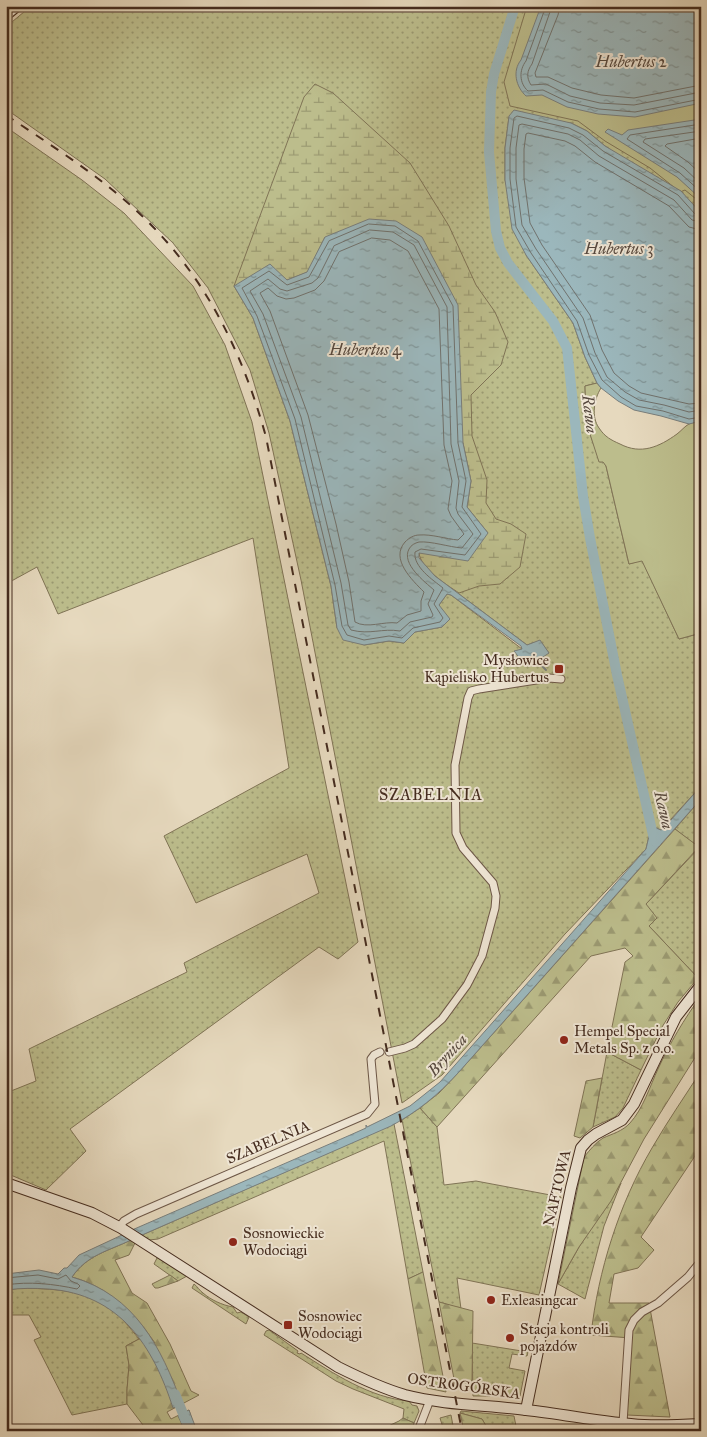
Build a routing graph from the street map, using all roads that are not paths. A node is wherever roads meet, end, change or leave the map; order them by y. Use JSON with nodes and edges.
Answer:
{"nodes":[{"id":1,"x":17,"y":6,"type":"edge"},
{"id":2,"x":6,"y":15,"type":"edge"},
{"id":3,"x":561,"y":678,"type":"dead end"},
{"id":4,"x":701,"y":984,"type":"edge"},
{"id":5,"x":380,"y":1052,"type":"dead end"},
{"id":6,"x":389,"y":1052,"type":"dead end"},
{"id":7,"x":6,"y":1183,"type":"edge"},
{"id":8,"x":120,"y":1228,"type":"junction"},
{"id":9,"x":701,"y":1261,"type":"edge"},
{"id":10,"x":430,"y":1400,"type":"junction"},
{"id":11,"x":526,"y":1410,"type":"junction"},
{"id":12,"x":623,"y":1423,"type":"junction"},
{"id":13,"x":701,"y":1424,"type":"edge"},
{"id":14,"x":418,"y":1431,"type":"edge"}],
"edges":[{"from":1,"to":2,"type":"street"},
{"from":3,"to":6,"type":"street"},
{"from":4,"to":11,"type":"street","name":"NAFTOWA"},
{"from":5,"to":8,"type":"street","name":"SZABELNIA"},
{"from":7,"to":8,"type":"street","name":"OSTROGÓRSKA"},
{"from":8,"to":10,"type":"street","name":"OSTROGÓRSKA"},
{"from":9,"to":12,"type":"street"},
{"from":10,"to":11,"type":"street","name":"OSTROGÓRSKA"},
{"from":10,"to":14,"type":"street"},
{"from":11,"to":12,"type":"street","name":"OSTROGÓRSKA"},
{"from":12,"to":13,"type":"street","name":"OSTROGÓRSKA"}]}
